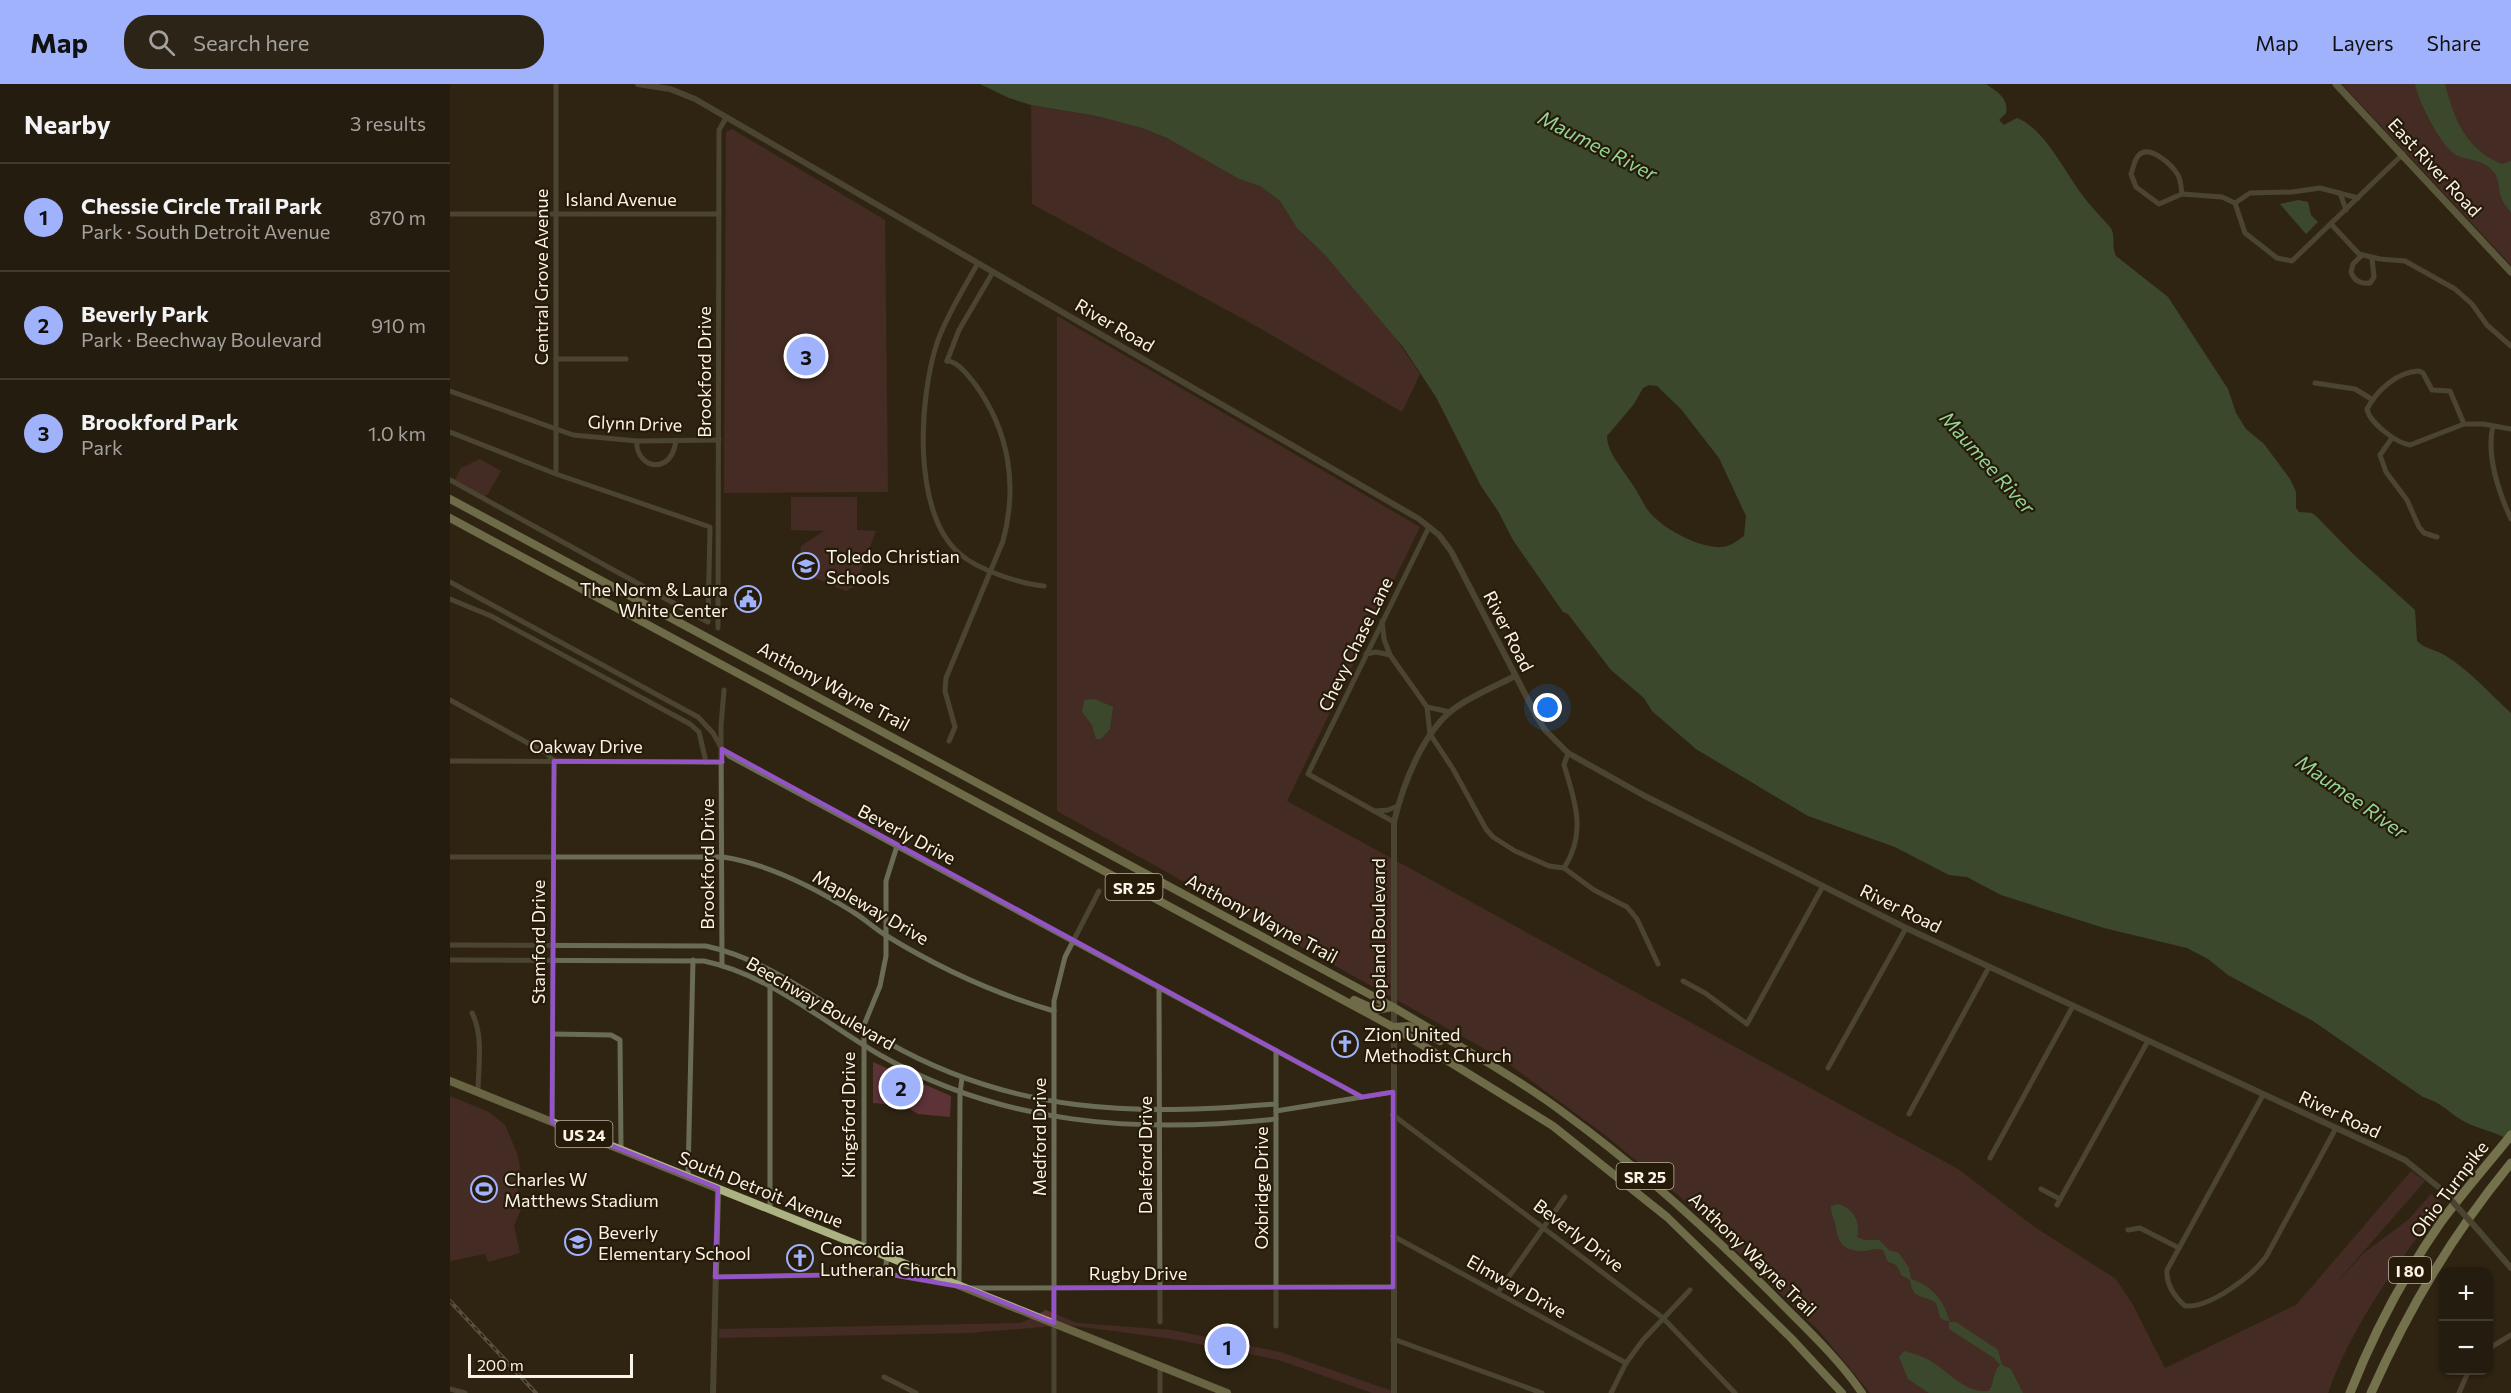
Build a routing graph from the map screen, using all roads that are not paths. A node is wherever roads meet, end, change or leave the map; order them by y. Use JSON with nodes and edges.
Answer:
{"nodes":[{"id":1,"x":556,"y":84,"type":"edge"},
{"id":2,"x":638,"y":84,"type":"edge"},
{"id":3,"x":2336,"y":84,"type":"edge"},
{"id":4,"x":726,"y":118,"type":"junction"},
{"id":5,"x":2403,"y":154,"type":"junction"},
{"id":6,"x":2340,"y":193,"type":"junction"},
{"id":7,"x":2182,"y":194,"type":"junction"},
{"id":8,"x":2358,"y":198,"type":"junction"},
{"id":9,"x":2235,"y":203,"type":"junction"},
{"id":10,"x":2346,"y":210,"type":"junction"},
{"id":11,"x":450,"y":214,"type":"edge"},
{"id":12,"x":556,"y":214,"type":"junction"},
{"id":13,"x":719,"y":214,"type":"junction"},
{"id":14,"x":2331,"y":224,"type":"junction"},
{"id":15,"x":2362,"y":255,"type":"junction"},
{"id":16,"x":2372,"y":258,"type":"junction"},
{"id":17,"x":978,"y":263,"type":"junction"},
{"id":18,"x":993,"y":272,"type":"junction"},
{"id":19,"x":2511,"y":272,"type":"edge"},
{"id":20,"x":2511,"y":346,"type":"edge"},
{"id":21,"x":556,"y":359,"type":"junction"},
{"id":22,"x":626,"y":359,"type":"dead end"},
{"id":23,"x":947,"y":361,"type":"junction"},
{"id":24,"x":931,"y":367,"type":"junction"},
{"id":25,"x":2315,"y":383,"type":"dead end"},
{"id":26,"x":450,"y":391,"type":"edge"},
{"id":27,"x":2373,"y":400,"type":"junction"},
{"id":28,"x":2464,"y":424,"type":"junction"},
{"id":29,"x":2493,"y":426,"type":"junction"},
{"id":30,"x":2511,"y":429,"type":"edge"},
{"id":31,"x":556,"y":430,"type":"junction"},
{"id":32,"x":450,"y":432,"type":"edge"},
{"id":33,"x":2392,"y":438,"type":"junction"},
{"id":34,"x":719,"y":440,"type":"junction"},
{"id":35,"x":637,"y":441,"type":"junction"},
{"id":36,"x":676,"y":441,"type":"junction"},
{"id":37,"x":556,"y":470,"type":"dead end"},
{"id":38,"x":450,"y":480,"type":"edge"},
{"id":39,"x":450,"y":499,"type":"edge"},
{"id":40,"x":450,"y":505,"type":"edge"},
{"id":41,"x":450,"y":518,"type":"edge"},
{"id":42,"x":2511,"y":519,"type":"edge"},
{"id":43,"x":1429,"y":527,"type":"junction"},
{"id":44,"x":509,"y":531,"type":"junction"},
{"id":45,"x":2436,"y":537,"type":"dead end"},
{"id":46,"x":992,"y":571,"type":"junction"},
{"id":47,"x":450,"y":582,"type":"edge"},
{"id":48,"x":1044,"y":586,"type":"dead end"},
{"id":49,"x":450,"y":599,"type":"edge"},
{"id":50,"x":1382,"y":621,"type":"junction"},
{"id":51,"x":718,"y":628,"type":"dead end"},
{"id":52,"x":1366,"y":655,"type":"junction"},
{"id":53,"x":1390,"y":655,"type":"junction"},
{"id":54,"x":1515,"y":676,"type":"junction"},
{"id":55,"x":724,"y":690,"type":"dead end"},
{"id":56,"x":450,"y":700,"type":"edge"},
{"id":57,"x":1427,"y":706,"type":"junction"},
{"id":58,"x":1450,"y":712,"type":"junction"},
{"id":59,"x":1430,"y":734,"type":"junction"},
{"id":60,"x":949,"y":741,"type":"dead end"},
{"id":61,"x":722,"y":750,"type":"junction"},
{"id":62,"x":1568,"y":753,"type":"junction"},
{"id":63,"x":450,"y":761,"type":"edge"},
{"id":64,"x":554,"y":761,"type":"junction"},
{"id":65,"x":705,"y":762,"type":"junction"},
{"id":66,"x":722,"y":762,"type":"junction"},
{"id":67,"x":1398,"y":806,"type":"junction"},
{"id":68,"x":1374,"y":811,"type":"junction"},
{"id":69,"x":1394,"y":822,"type":"junction"},
{"id":70,"x":897,"y":846,"type":"junction"},
{"id":71,"x":450,"y":857,"type":"edge"},
{"id":72,"x":554,"y":857,"type":"junction"},
{"id":73,"x":723,"y":857,"type":"junction"},
{"id":74,"x":1564,"y":868,"type":"junction"},
{"id":75,"x":1823,"y":886,"type":"junction"},
{"id":76,"x":1099,"y":891,"type":"dead end"},
{"id":77,"x":1905,"y":928,"type":"junction"},
{"id":78,"x":886,"y":936,"type":"junction"},
{"id":79,"x":1073,"y":940,"type":"junction"},
{"id":80,"x":450,"y":945,"type":"edge"},
{"id":81,"x":553,"y":945,"type":"junction"},
{"id":82,"x":722,"y":950,"type":"junction"},
{"id":83,"x":450,"y":960,"type":"edge"},
{"id":84,"x":554,"y":960,"type":"junction"},
{"id":85,"x":693,"y":960,"type":"junction"},
{"id":86,"x":1658,"y":964,"type":"dead end"},
{"id":87,"x":722,"y":966,"type":"junction"},
{"id":88,"x":1989,"y":967,"type":"junction"},
{"id":89,"x":770,"y":971,"type":"junction"},
{"id":90,"x":1683,"y":981,"type":"dead end"},
{"id":91,"x":1312,"y":983,"type":"junction"},
{"id":92,"x":1159,"y":987,"type":"junction"},
{"id":93,"x":770,"y":988,"type":"junction"},
{"id":94,"x":2073,"y":1006,"type":"junction"},
{"id":95,"x":1393,"y":1007,"type":"junction"},
{"id":96,"x":1054,"y":1011,"type":"junction"},
{"id":97,"x":472,"y":1013,"type":"dead end"},
{"id":98,"x":1393,"y":1027,"type":"junction"},
{"id":99,"x":863,"y":1028,"type":"junction"},
{"id":100,"x":553,"y":1034,"type":"junction"},
{"id":101,"x":2148,"y":1041,"type":"junction"},
{"id":102,"x":863,"y":1045,"type":"junction"},
{"id":103,"x":1276,"y":1050,"type":"junction"},
{"id":104,"x":1492,"y":1066,"type":"junction"},
{"id":105,"x":1828,"y":1068,"type":"dead end"},
{"id":106,"x":962,"y":1078,"type":"junction"},
{"id":107,"x":450,"y":1082,"type":"edge"},
{"id":108,"x":1393,"y":1092,"type":"junction"},
{"id":109,"x":478,"y":1093,"type":"junction"},
{"id":110,"x":960,"y":1093,"type":"junction"},
{"id":111,"x":2262,"y":1095,"type":"junction"},
{"id":112,"x":1362,"y":1097,"type":"junction"},
{"id":113,"x":1054,"y":1103,"type":"junction"},
{"id":114,"x":1276,"y":1107,"type":"junction"},
{"id":115,"x":1160,"y":1109,"type":"junction"},
{"id":116,"x":1909,"y":1114,"type":"dead end"},
{"id":117,"x":1393,"y":1115,"type":"junction"},
{"id":118,"x":1054,"y":1118,"type":"junction"},
{"id":119,"x":1276,"y":1119,"type":"junction"},
{"id":120,"x":552,"y":1122,"type":"junction"},
{"id":121,"x":1160,"y":1124,"type":"junction"},
{"id":122,"x":2336,"y":1128,"type":"junction"},
{"id":123,"x":2511,"y":1135,"type":"edge"},
{"id":124,"x":621,"y":1149,"type":"junction"},
{"id":125,"x":1990,"y":1158,"type":"dead end"},
{"id":126,"x":2509,"y":1165,"type":"edge"},
{"id":127,"x":688,"y":1176,"type":"junction"},
{"id":128,"x":717,"y":1188,"type":"junction"},
{"id":129,"x":2041,"y":1189,"type":"dead end"},
{"id":130,"x":1565,"y":1197,"type":"dead end"},
{"id":131,"x":770,"y":1209,"type":"junction"},
{"id":132,"x":1543,"y":1226,"type":"junction"},
{"id":133,"x":2128,"y":1230,"type":"dead end"},
{"id":134,"x":1393,"y":1236,"type":"junction"},
{"id":135,"x":864,"y":1246,"type":"junction"},
{"id":136,"x":2179,"y":1248,"type":"junction"},
{"id":137,"x":887,"y":1255,"type":"junction"},
{"id":138,"x":2511,"y":1268,"type":"edge"},
{"id":139,"x":885,"y":1274,"type":"junction"},
{"id":140,"x":715,"y":1277,"type":"junction"},
{"id":141,"x":959,"y":1284,"type":"junction"},
{"id":142,"x":1160,"y":1287,"type":"junction"},
{"id":143,"x":1276,"y":1287,"type":"junction"},
{"id":144,"x":1393,"y":1287,"type":"junction"},
{"id":145,"x":968,"y":1288,"type":"junction"},
{"id":146,"x":1054,"y":1288,"type":"junction"},
{"id":147,"x":1690,"y":1290,"type":"dead end"},
{"id":148,"x":1498,"y":1292,"type":"junction"},
{"id":149,"x":1663,"y":1318,"type":"junction"},
{"id":150,"x":1160,"y":1322,"type":"dead end"},
{"id":151,"x":1054,"y":1323,"type":"junction"},
{"id":152,"x":1276,"y":1326,"type":"dead end"},
{"id":153,"x":2511,"y":1335,"type":"edge"},
{"id":154,"x":1394,"y":1339,"type":"junction"},
{"id":155,"x":2493,"y":1346,"type":"edge"},
{"id":156,"x":1626,"y":1363,"type":"junction"},
{"id":157,"x":1160,"y":1366,"type":"junction"},
{"id":158,"x":2467,"y":1375,"type":"edge"},
{"id":159,"x":884,"y":1377,"type":"dead end"},
{"id":160,"x":450,"y":1389,"type":"edge"},
{"id":161,"x":465,"y":1393,"type":"edge"},
{"id":162,"x":713,"y":1393,"type":"edge"},
{"id":163,"x":916,"y":1393,"type":"edge"},
{"id":164,"x":1054,"y":1393,"type":"edge"},
{"id":165,"x":1160,"y":1393,"type":"edge"},
{"id":166,"x":1227,"y":1393,"type":"edge"},
{"id":167,"x":1394,"y":1393,"type":"edge"},
{"id":168,"x":1542,"y":1393,"type":"edge"},
{"id":169,"x":1611,"y":1393,"type":"edge"},
{"id":170,"x":1735,"y":1393,"type":"edge"},
{"id":171,"x":1842,"y":1393,"type":"edge"},
{"id":172,"x":1862,"y":1393,"type":"edge"},
{"id":173,"x":2350,"y":1393,"type":"edge"},
{"id":174,"x":2371,"y":1393,"type":"edge"},
{"id":175,"x":2459,"y":1393,"type":"edge"}],
"edges":[{"from":1,"to":12,"type":"street","name":"Central Grove Avenue"},
{"from":2,"to":4,"type":"street","name":"River Road"},
{"from":3,"to":5,"type":"main road","name":"East River Road"},
{"from":4,"to":13,"type":"street","name":"Brookford Drive"},
{"from":4,"to":17,"type":"street","name":"River Road"},
{"from":5,"to":8,"type":"street"},
{"from":5,"to":19,"type":"main road","name":"East River Road"},
{"from":6,"to":8,"type":"street"},
{"from":6,"to":9,"type":"street"},
{"from":6,"to":10,"type":"street"},
{"from":7,"to":7,"type":"street"},
{"from":7,"to":9,"type":"street"},
{"from":8,"to":10,"type":"street"},
{"from":9,"to":14,"type":"street"},
{"from":10,"to":14,"type":"street"},
{"from":11,"to":12,"type":"street","name":"Island Avenue"},
{"from":12,"to":13,"type":"street","name":"Island Avenue"},
{"from":12,"to":21,"type":"street","name":"Central Grove Avenue"},
{"from":13,"to":34,"type":"street","name":"Brookford Drive"},
{"from":14,"to":15,"type":"street"},
{"from":15,"to":16,"type":"street"},
{"from":15,"to":16,"type":"street"},
{"from":16,"to":20,"type":"street"},
{"from":17,"to":18,"type":"street","name":"River Road"},
{"from":17,"to":24,"type":"street"},
{"from":18,"to":23,"type":"street"},
{"from":18,"to":43,"type":"street","name":"River Road"},
{"from":21,"to":22,"type":"street"},
{"from":21,"to":31,"type":"street","name":"Central Grove Avenue"},
{"from":23,"to":24,"type":"street"},
{"from":23,"to":46,"type":"street"},
{"from":24,"to":46,"type":"street"},
{"from":25,"to":27,"type":"street"},
{"from":26,"to":31,"type":"street","name":"Glynn Drive"},
{"from":27,"to":28,"type":"street"},
{"from":27,"to":33,"type":"street"},
{"from":28,"to":29,"type":"street"},
{"from":28,"to":33,"type":"street"},
{"from":29,"to":30,"type":"street"},
{"from":29,"to":42,"type":"street"},
{"from":31,"to":35,"type":"street","name":"Glynn Drive"},
{"from":31,"to":37,"type":"street","name":"Central Grove Avenue"},
{"from":32,"to":38,"type":"street"},
{"from":33,"to":45,"type":"street"},
{"from":34,"to":36,"type":"street","name":"Glynn Drive"},
{"from":34,"to":51,"type":"street","name":"Brookford Drive"},
{"from":35,"to":36,"type":"street","name":"Glynn Drive"},
{"from":35,"to":36,"type":"street"},
{"from":39,"to":44,"type":"highway","name":"Anthony Wayne Trail","number":"SR 25"},
{"from":40,"to":44,"type":"highway"},
{"from":41,"to":91,"type":"highway","name":"Anthony Wayne Trail","number":"SR 25"},
{"from":43,"to":50,"type":"street","name":"Chevy Chase Lane"},
{"from":43,"to":54,"type":"street","name":"River Road"},
{"from":44,"to":95,"type":"highway","name":"Anthony Wayne Trail","number":"SR 25"},
{"from":46,"to":48,"type":"street"},
{"from":46,"to":60,"type":"street"},
{"from":47,"to":61,"type":"street","name":"Beverly Drive"},
{"from":49,"to":65,"type":"street"},
{"from":50,"to":52,"type":"street","name":"Chevy Chase Lane"},
{"from":50,"to":53,"type":"street"},
{"from":52,"to":53,"type":"street"},
{"from":52,"to":68,"type":"street","name":"Chevy Chase Lane"},
{"from":53,"to":57,"type":"street"},
{"from":54,"to":58,"type":"street","name":"Copland Boulevard"},
{"from":54,"to":62,"type":"street","name":"River Road"},
{"from":55,"to":61,"type":"street","name":"Brookford Drive"},
{"from":56,"to":64,"type":"street"},
{"from":57,"to":58,"type":"street"},
{"from":57,"to":59,"type":"street"},
{"from":58,"to":59,"type":"street","name":"Copland Boulevard"},
{"from":59,"to":67,"type":"street","name":"Copland Boulevard"},
{"from":59,"to":74,"type":"street"},
{"from":61,"to":66,"type":"street","name":"Brookford Drive"},
{"from":61,"to":70,"type":"street","name":"Beverly Drive"},
{"from":62,"to":74,"type":"street"},
{"from":62,"to":75,"type":"street","name":"River Road"},
{"from":63,"to":64,"type":"street","name":"Oakway Drive"},
{"from":64,"to":65,"type":"street","name":"Oakway Drive"},
{"from":64,"to":72,"type":"street","name":"Stamford Drive"},
{"from":65,"to":66,"type":"street","name":"Oakway Drive"},
{"from":66,"to":73,"type":"street","name":"Brookford Drive"},
{"from":67,"to":68,"type":"street"},
{"from":67,"to":69,"type":"street","name":"Copland Boulevard"},
{"from":68,"to":69,"type":"street"},
{"from":69,"to":95,"type":"street","name":"Copland Boulevard"},
{"from":70,"to":78,"type":"street","name":"Kingsford Drive"},
{"from":70,"to":79,"type":"street","name":"Beverly Drive"},
{"from":71,"to":72,"type":"street","name":"Mapleway Drive"},
{"from":72,"to":73,"type":"street","name":"Mapleway Drive"},
{"from":72,"to":81,"type":"street","name":"Stamford Drive"},
{"from":73,"to":78,"type":"street","name":"Mapleway Drive"},
{"from":73,"to":82,"type":"street","name":"Brookford Drive"},
{"from":74,"to":86,"type":"street"},
{"from":75,"to":77,"type":"street","name":"River Road"},
{"from":75,"to":90,"type":"street"},
{"from":76,"to":79,"type":"street","name":"Medford Drive"},
{"from":77,"to":88,"type":"street","name":"River Road"},
{"from":77,"to":105,"type":"street"},
{"from":78,"to":96,"type":"street","name":"Mapleway Drive"},
{"from":78,"to":99,"type":"street","name":"Kingsford Drive"},
{"from":79,"to":92,"type":"street","name":"Beverly Drive"},
{"from":79,"to":96,"type":"street","name":"Medford Drive"},
{"from":80,"to":81,"type":"street","name":"Beechway Boulevard"},
{"from":81,"to":82,"type":"street","name":"Beechway Boulevard"},
{"from":81,"to":84,"type":"street","name":"Stamford Drive"},
{"from":82,"to":87,"type":"street","name":"Brookford Drive"},
{"from":82,"to":89,"type":"street","name":"Beechway Boulevard"},
{"from":83,"to":84,"type":"street","name":"Beechway Boulevard"},
{"from":84,"to":85,"type":"street","name":"Beechway Boulevard"},
{"from":84,"to":100,"type":"street","name":"Stamford Drive"},
{"from":85,"to":87,"type":"street","name":"Beechway Boulevard"},
{"from":85,"to":127,"type":"street"},
{"from":87,"to":93,"type":"street","name":"Beechway Boulevard"},
{"from":88,"to":94,"type":"street","name":"River Road"},
{"from":88,"to":116,"type":"street"},
{"from":89,"to":93,"type":"street"},
{"from":89,"to":99,"type":"street","name":"Beechway Boulevard"},
{"from":91,"to":95,"type":"highway"},
{"from":91,"to":98,"type":"highway","name":"Anthony Wayne Trail","number":"SR 25"},
{"from":92,"to":103,"type":"street","name":"Beverly Drive"},
{"from":92,"to":115,"type":"street","name":"Daleford Drive"},
{"from":93,"to":102,"type":"street","name":"Beechway Boulevard"},
{"from":93,"to":131,"type":"street"},
{"from":94,"to":101,"type":"street","name":"River Road"},
{"from":94,"to":125,"type":"street"},
{"from":95,"to":98,"type":"street","name":"Copland Boulevard"},
{"from":95,"to":104,"type":"highway","name":"Anthony Wayne Trail","number":"SR 25"},
{"from":96,"to":113,"type":"street","name":"Medford Drive"},
{"from":97,"to":109,"type":"street"},
{"from":98,"to":104,"type":"highway"},
{"from":98,"to":108,"type":"street","name":"Copland Boulevard"},
{"from":98,"to":171,"type":"highway","name":"Anthony Wayne Trail","number":"SR 25"},
{"from":99,"to":102,"type":"street","name":"Kingsford Drive"},
{"from":99,"to":106,"type":"street","name":"Beechway Boulevard"},
{"from":100,"to":120,"type":"street","name":"Stamford Drive"},
{"from":100,"to":124,"type":"street"},
{"from":101,"to":111,"type":"street","name":"River Road"},
{"from":101,"to":129,"type":"street"},
{"from":102,"to":110,"type":"street","name":"Beechway Boulevard"},
{"from":102,"to":135,"type":"street","name":"Kingsford Drive"},
{"from":103,"to":112,"type":"street","name":"Beverly Drive"},
{"from":103,"to":114,"type":"street","name":"Oxbridge Drive"},
{"from":104,"to":172,"type":"highway","name":"Anthony Wayne Trail","number":"SR 25"},
{"from":106,"to":110,"type":"street"},
{"from":106,"to":113,"type":"street","name":"Beechway Boulevard"},
{"from":107,"to":109,"type":"main road","name":"South Detroit Avenue","number":"US 24"},
{"from":108,"to":112,"type":"street","name":"Beechway Boulevard"},
{"from":108,"to":117,"type":"street","name":"Copland Boulevard"},
{"from":109,"to":120,"type":"main road","name":"South Detroit Avenue","number":"US 24"},
{"from":110,"to":118,"type":"street","name":"Beechway Boulevard"},
{"from":110,"to":141,"type":"street"},
{"from":111,"to":122,"type":"street","name":"River Road"},
{"from":111,"to":136,"type":"street"},
{"from":112,"to":114,"type":"street","name":"Beechway Boulevard"},
{"from":113,"to":115,"type":"street","name":"Beechway Boulevard"},
{"from":113,"to":118,"type":"street","name":"Medford Drive"},
{"from":114,"to":115,"type":"street","name":"Beechway Boulevard"},
{"from":114,"to":119,"type":"street","name":"Oxbridge Drive"},
{"from":115,"to":121,"type":"street","name":"Daleford Drive"},
{"from":117,"to":132,"type":"street","name":"Beverly Drive"},
{"from":117,"to":134,"type":"street","name":"Copland Boulevard"},
{"from":118,"to":121,"type":"street","name":"Beechway Boulevard"},
{"from":118,"to":146,"type":"street","name":"Medford Drive"},
{"from":119,"to":121,"type":"street","name":"Beechway Boulevard"},
{"from":119,"to":143,"type":"street","name":"Oxbridge Drive"},
{"from":120,"to":124,"type":"main road","name":"South Detroit Avenue","number":"US 24"},
{"from":121,"to":142,"type":"street","name":"Daleford Drive"},
{"from":122,"to":136,"type":"street"},
{"from":122,"to":138,"type":"street","name":"River Road","bridge":true},
{"from":123,"to":173,"type":"highway","name":"Ohio Turnpike","number":"I 80"},
{"from":124,"to":127,"type":"main road","name":"South Detroit Avenue","number":"US 24"},
{"from":126,"to":174,"type":"highway","name":"Ohio Turnpike","number":"I 80"},
{"from":127,"to":128,"type":"main road","name":"South Detroit Avenue","number":"US 24"},
{"from":128,"to":131,"type":"main road","name":"South Detroit Avenue","number":"US 24"},
{"from":128,"to":140,"type":"street"},
{"from":130,"to":132,"type":"street"},
{"from":131,"to":135,"type":"main road","name":"South Detroit Avenue","number":"US 24"},
{"from":132,"to":148,"type":"street"},
{"from":132,"to":149,"type":"street","name":"Beverly Drive"},
{"from":133,"to":136,"type":"street"},
{"from":134,"to":144,"type":"street","name":"Copland Boulevard"},
{"from":134,"to":148,"type":"street","name":"Elmway Drive"},
{"from":135,"to":137,"type":"main road","name":"South Detroit Avenue","number":"US 24"},
{"from":137,"to":139,"type":"street"},
{"from":137,"to":141,"type":"main road","name":"South Detroit Avenue","number":"US 24"},
{"from":139,"to":140,"type":"street","name":"Rugby Drive"},
{"from":139,"to":145,"type":"street","name":"Rugby Drive"},
{"from":140,"to":162,"type":"street"},
{"from":141,"to":145,"type":"main road","name":"South Detroit Avenue","number":"US 24"},
{"from":142,"to":143,"type":"street","name":"Rugby Drive"},
{"from":142,"to":146,"type":"street","name":"Rugby Drive"},
{"from":142,"to":150,"type":"street","name":"Daleford Drive"},
{"from":143,"to":144,"type":"street","name":"Rugby Drive"},
{"from":143,"to":152,"type":"street","name":"Oxbridge Drive"},
{"from":144,"to":154,"type":"street","name":"Copland Boulevard"},
{"from":145,"to":146,"type":"street","name":"Rugby Drive"},
{"from":145,"to":151,"type":"main road","name":"South Detroit Avenue","number":"US 24"},
{"from":146,"to":151,"type":"street","name":"Medford Drive"},
{"from":147,"to":149,"type":"street"},
{"from":148,"to":156,"type":"street","name":"Elmway Drive"},
{"from":149,"to":156,"type":"street"},
{"from":149,"to":170,"type":"street","name":"Beverly Drive"},
{"from":151,"to":157,"type":"main road","name":"South Detroit Avenue","number":"US 24"},
{"from":151,"to":164,"type":"street","name":"Medford Drive"},
{"from":153,"to":155,"type":"street"},
{"from":154,"to":167,"type":"street","name":"Copland Boulevard"},
{"from":154,"to":168,"type":"street"},
{"from":156,"to":169,"type":"street"},
{"from":157,"to":165,"type":"street"},
{"from":157,"to":166,"type":"main road","name":"South Detroit Avenue","number":"US 24"},
{"from":158,"to":175,"type":"street"},
{"from":159,"to":163,"type":"street"},
{"from":160,"to":161,"type":"street"}]}
